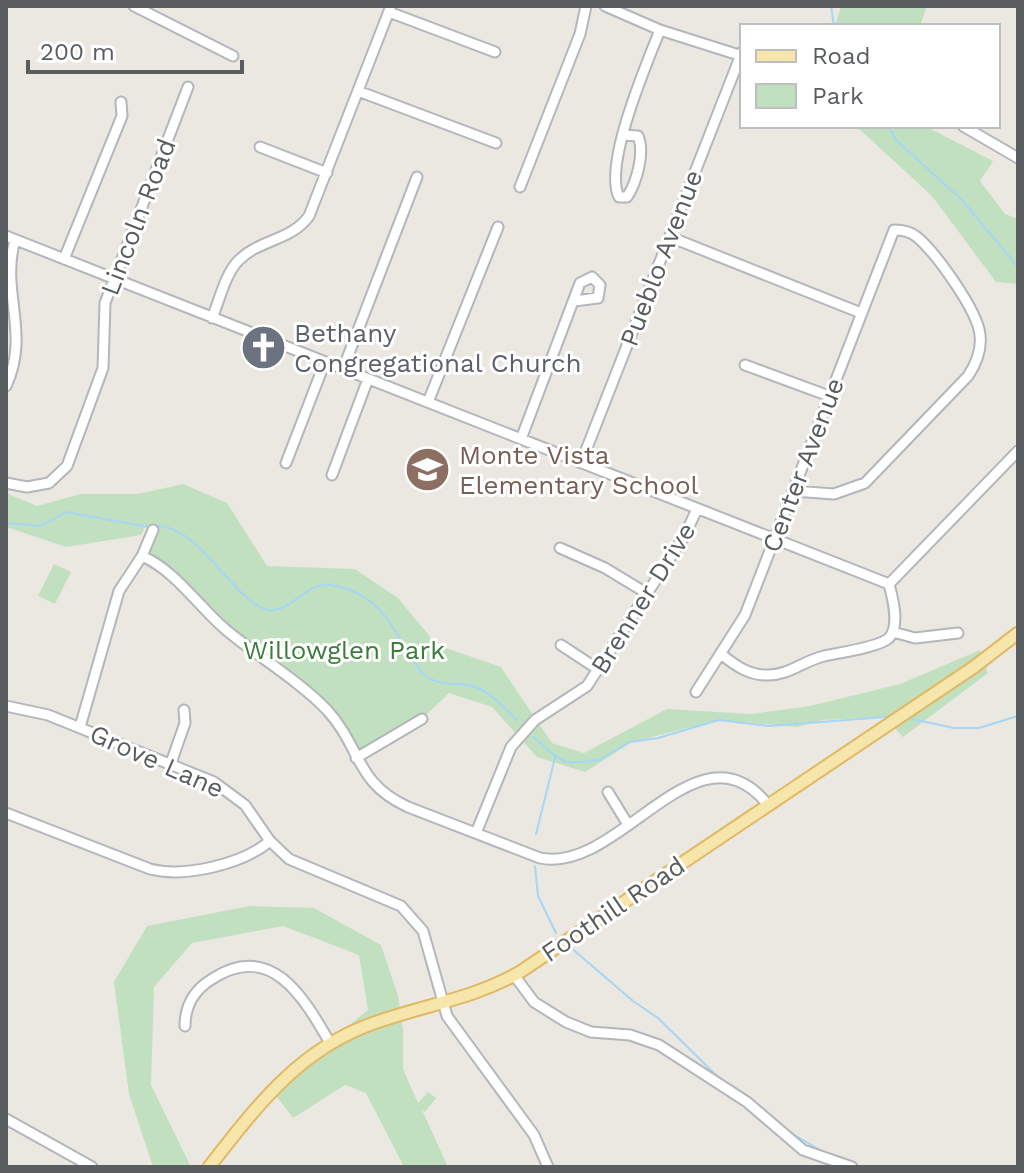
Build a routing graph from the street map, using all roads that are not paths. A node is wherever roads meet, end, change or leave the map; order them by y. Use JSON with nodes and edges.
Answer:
{"nodes":[{"id":1,"x":134,"y":6,"type":"edge"},
{"id":2,"x":586,"y":6,"type":"edge"},
{"id":3,"x":605,"y":6,"type":"edge"},
{"id":4,"x":390,"y":9,"type":"edge"},
{"id":5,"x":660,"y":30,"type":"junction"},
{"id":6,"x":495,"y":52,"type":"dead end"},
{"id":7,"x":740,"y":53,"type":"edge"},
{"id":8,"x":233,"y":56,"type":"dead end"},
{"id":9,"x":740,"y":59,"type":"edge"},
{"id":10,"x":188,"y":87,"type":"dead end"},
{"id":11,"x":358,"y":91,"type":"junction"},
{"id":12,"x":121,"y":102,"type":"dead end"},
{"id":13,"x":966,"y":128,"type":"edge"},
{"id":14,"x":623,"y":135,"type":"junction"},
{"id":15,"x":496,"y":143,"type":"dead end"},
{"id":16,"x":260,"y":147,"type":"dead end"},
{"id":17,"x":1018,"y":158,"type":"edge"},
{"id":18,"x":327,"y":173,"type":"junction"},
{"id":19,"x":417,"y":177,"type":"dead end"},
{"id":20,"x":520,"y":187,"type":"dead end"},
{"id":21,"x":498,"y":227,"type":"dead end"},
{"id":22,"x":670,"y":237,"type":"junction"},
{"id":23,"x":11,"y":238,"type":"edge"},
{"id":24,"x":64,"y":259,"type":"junction"},
{"id":25,"x":113,"y":279,"type":"junction"},
{"id":26,"x":574,"y":301,"type":"dead end"},
{"id":27,"x":861,"y":313,"type":"junction"},
{"id":28,"x":212,"y":318,"type":"junction"},
{"id":29,"x":325,"y":362,"type":"junction"},
{"id":30,"x":745,"y":365,"type":"dead end"},
{"id":31,"x":343,"y":369,"type":"junction"},
{"id":32,"x":368,"y":379,"type":"junction"},
{"id":33,"x":6,"y":386,"type":"edge"},
{"id":34,"x":829,"y":396,"type":"junction"},
{"id":35,"x":428,"y":402,"type":"junction"},
{"id":36,"x":521,"y":439,"type":"junction"},
{"id":37,"x":1016,"y":456,"type":"edge"},
{"id":38,"x":286,"y":463,"type":"dead end"},
{"id":39,"x":581,"y":463,"type":"junction"},
{"id":40,"x":332,"y":475,"type":"dead end"},
{"id":41,"x":6,"y":483,"type":"edge"},
{"id":42,"x":794,"y":491,"type":"junction"},
{"id":43,"x":697,"y":509,"type":"junction"},
{"id":44,"x":153,"y":530,"type":"dead end"},
{"id":45,"x":774,"y":539,"type":"junction"},
{"id":46,"x":560,"y":548,"type":"dead end"},
{"id":47,"x":142,"y":556,"type":"junction"},
{"id":48,"x":889,"y":584,"type":"junction"},
{"id":49,"x":648,"y":594,"type":"junction"},
{"id":50,"x":893,"y":632,"type":"junction"},
{"id":51,"x":958,"y":633,"type":"dead end"},
{"id":52,"x":1018,"y":633,"type":"edge"},
{"id":53,"x":561,"y":645,"type":"dead end"},
{"id":54,"x":722,"y":655,"type":"junction"},
{"id":55,"x":599,"y":670,"type":"junction"},
{"id":56,"x":696,"y":692,"type":"dead end"},
{"id":57,"x":6,"y":706,"type":"edge"},
{"id":58,"x":184,"y":710,"type":"dead end"},
{"id":59,"x":422,"y":719,"type":"dead end"},
{"id":60,"x":80,"y":727,"type":"junction"},
{"id":61,"x":356,"y":758,"type":"junction"},
{"id":62,"x":171,"y":763,"type":"junction"},
{"id":63,"x":608,"y":792,"type":"dead end"},
{"id":64,"x":768,"y":805,"type":"junction"},
{"id":65,"x":6,"y":813,"type":"edge"},
{"id":66,"x":627,"y":823,"type":"junction"},
{"id":67,"x":476,"y":833,"type":"junction"},
{"id":68,"x":270,"y":841,"type":"junction"},
{"id":69,"x":514,"y":975,"type":"junction"},
{"id":70,"x":443,"y":1005,"type":"junction"},
{"id":71,"x":185,"y":1026,"type":"dead end"},
{"id":72,"x":330,"y":1043,"type":"junction"},
{"id":73,"x":6,"y":1119,"type":"edge"},
{"id":74,"x":87,"y":1166,"type":"edge"},
{"id":75,"x":209,"y":1167,"type":"edge"},
{"id":76,"x":548,"y":1167,"type":"edge"},
{"id":77,"x":852,"y":1167,"type":"edge"}],
"edges":[{"from":1,"to":8,"type":"street"},
{"from":2,"to":20,"type":"street"},
{"from":3,"to":5,"type":"street"},
{"from":4,"to":6,"type":"street"},
{"from":4,"to":11,"type":"street"},
{"from":5,"to":7,"type":"street"},
{"from":5,"to":14,"type":"street"},
{"from":9,"to":22,"type":"street","name":"Pueblo Avenue"},
{"from":10,"to":25,"type":"street","name":"Lincoln Road"},
{"from":11,"to":15,"type":"street"},
{"from":11,"to":18,"type":"street"},
{"from":12,"to":24,"type":"street"},
{"from":13,"to":17,"type":"street"},
{"from":14,"to":14,"type":"street"},
{"from":16,"to":18,"type":"street"},
{"from":18,"to":28,"type":"street"},
{"from":19,"to":31,"type":"street"},
{"from":21,"to":35,"type":"street"},
{"from":22,"to":27,"type":"street"},
{"from":22,"to":39,"type":"street","name":"Pueblo Avenue"},
{"from":23,"to":24,"type":"street"},
{"from":23,"to":33,"type":"street"},
{"from":24,"to":25,"type":"street"},
{"from":25,"to":28,"type":"street"},
{"from":25,"to":41,"type":"street","name":"Lincoln Road"},
{"from":26,"to":36,"type":"street"},
{"from":27,"to":34,"type":"street","name":"Center Avenue"},
{"from":27,"to":42,"type":"street","name":"Center Avenue"},
{"from":28,"to":29,"type":"street"},
{"from":29,"to":31,"type":"street"},
{"from":29,"to":38,"type":"street"},
{"from":30,"to":34,"type":"street"},
{"from":31,"to":32,"type":"street"},
{"from":32,"to":35,"type":"street"},
{"from":32,"to":40,"type":"street"},
{"from":34,"to":42,"type":"street","name":"Center Avenue"},
{"from":35,"to":36,"type":"street"},
{"from":36,"to":39,"type":"street"},
{"from":37,"to":48,"type":"street"},
{"from":39,"to":43,"type":"street"},
{"from":42,"to":45,"type":"street","name":"Center Avenue"},
{"from":43,"to":45,"type":"street"},
{"from":43,"to":49,"type":"street","name":"Brenner Drive"},
{"from":44,"to":47,"type":"street"},
{"from":45,"to":48,"type":"street"},
{"from":45,"to":54,"type":"street","name":"Center Avenue"},
{"from":46,"to":49,"type":"street"},
{"from":47,"to":60,"type":"street"},
{"from":47,"to":61,"type":"street"},
{"from":48,"to":50,"type":"street"},
{"from":49,"to":55,"type":"street","name":"Brenner Drive"},
{"from":50,"to":51,"type":"street"},
{"from":50,"to":54,"type":"street"},
{"from":52,"to":64,"type":"main road","name":"Foothill Road"},
{"from":53,"to":55,"type":"street"},
{"from":54,"to":56,"type":"street","name":"Center Avenue"},
{"from":55,"to":67,"type":"street","name":"Brenner Drive"},
{"from":57,"to":60,"type":"street","name":"Grove Lane"},
{"from":58,"to":62,"type":"street"},
{"from":59,"to":61,"type":"street"},
{"from":60,"to":62,"type":"street","name":"Grove Lane"},
{"from":61,"to":67,"type":"street"},
{"from":62,"to":68,"type":"street","name":"Grove Lane"},
{"from":63,"to":66,"type":"street"},
{"from":64,"to":66,"type":"street"},
{"from":64,"to":69,"type":"main road","name":"Foothill Road"},
{"from":65,"to":68,"type":"street"},
{"from":66,"to":67,"type":"street"},
{"from":68,"to":70,"type":"street","name":"Grove Lane"},
{"from":69,"to":70,"type":"main road","name":"Foothill Road"},
{"from":69,"to":77,"type":"street"},
{"from":70,"to":72,"type":"main road","name":"Foothill Road"},
{"from":70,"to":76,"type":"street","name":"Grove Lane"},
{"from":71,"to":72,"type":"street"},
{"from":72,"to":75,"type":"main road","name":"Foothill Road"},
{"from":73,"to":74,"type":"street"}]}
